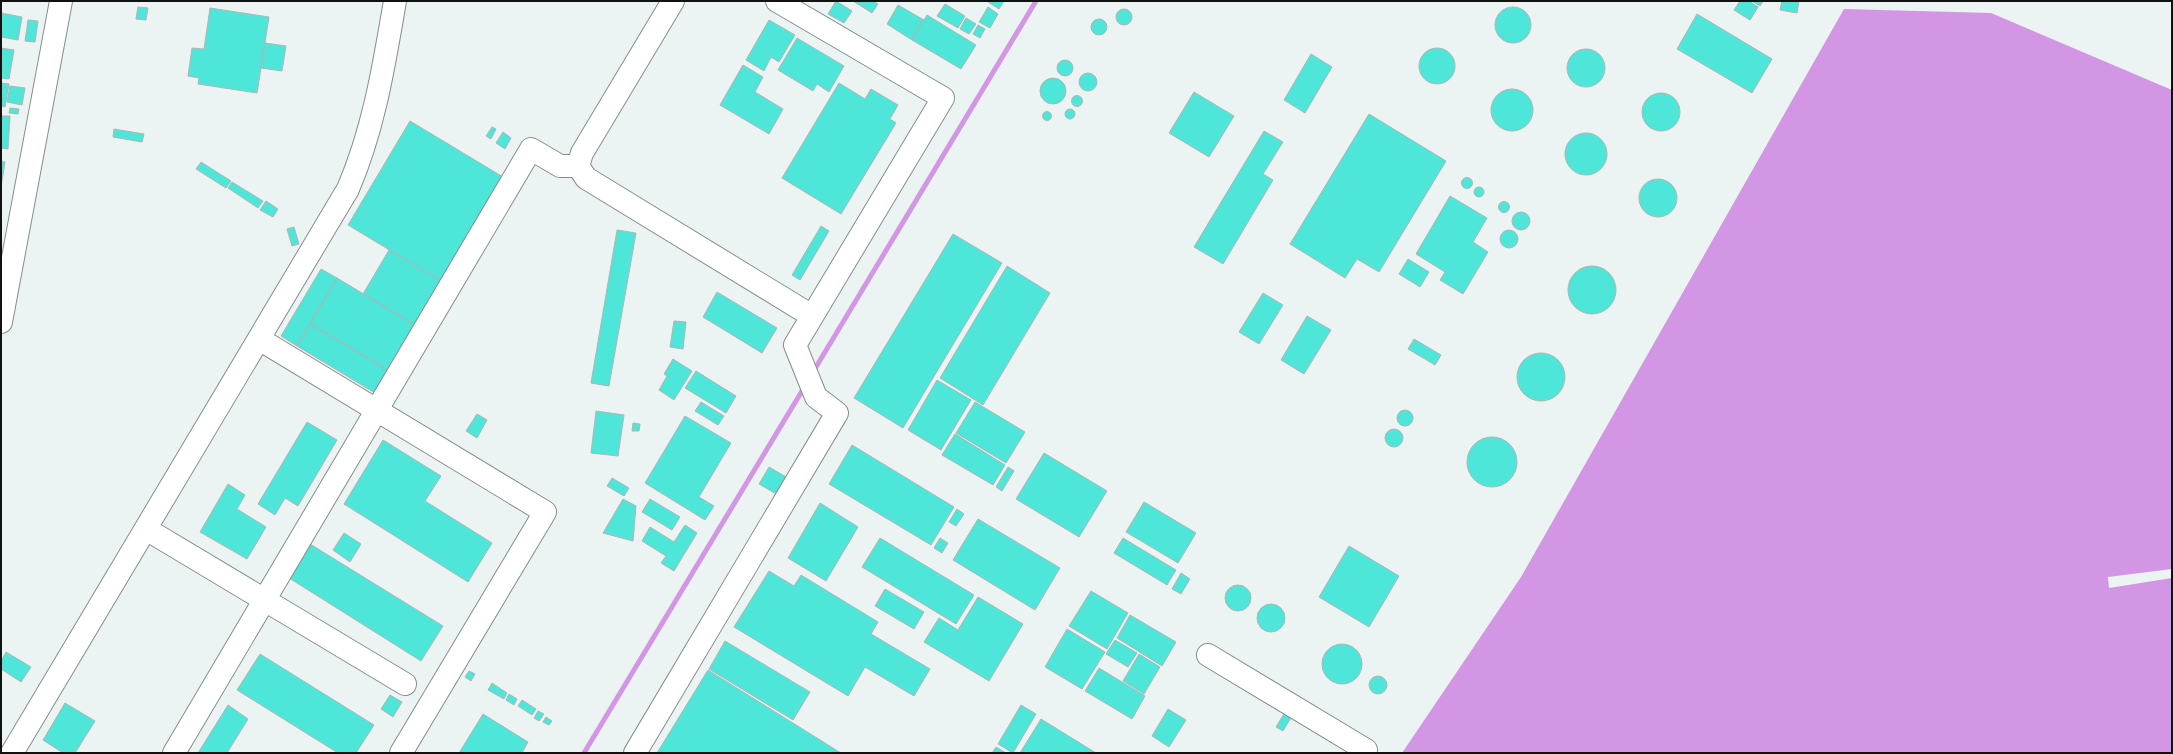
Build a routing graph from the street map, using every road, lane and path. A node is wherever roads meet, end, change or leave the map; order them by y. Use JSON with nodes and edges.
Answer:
{"nodes":[{"id":1,"x":61,"y":1,"type":"edge"},
{"id":2,"x":395,"y":1,"type":"edge"},
{"id":3,"x":673,"y":1,"type":"edge"},
{"id":4,"x":778,"y":1,"type":"edge"},
{"id":5,"x":578,"y":166,"type":"junction"},
{"id":6,"x":812,"y":316,"type":"junction"},
{"id":7,"x":1,"y":322,"type":"edge"},
{"id":8,"x":259,"y":339,"type":"junction"},
{"id":9,"x":376,"y":410,"type":"junction"},
{"id":10,"x":146,"y":528,"type":"junction"},
{"id":11,"x":265,"y":599,"type":"junction"},
{"id":12,"x":1208,"y":655,"type":"dead end"},
{"id":13,"x":405,"y":684,"type":"dead end"},
{"id":14,"x":1366,"y":750,"type":"dead end"},
{"id":15,"x":12,"y":753,"type":"edge"},
{"id":16,"x":174,"y":753,"type":"edge"},
{"id":17,"x":402,"y":753,"type":"edge"},
{"id":18,"x":635,"y":753,"type":"edge"}],
"edges":[{"from":1,"to":7,"type":"street"},
{"from":2,"to":8,"type":"street"},
{"from":3,"to":5,"type":"street"},
{"from":4,"to":6,"type":"street"},
{"from":5,"to":6,"type":"street"},
{"from":5,"to":9,"type":"street"},
{"from":6,"to":18,"type":"street"},
{"from":8,"to":9,"type":"street"},
{"from":8,"to":10,"type":"street"},
{"from":9,"to":11,"type":"street"},
{"from":9,"to":17,"type":"street"},
{"from":10,"to":11,"type":"street"},
{"from":10,"to":15,"type":"street"},
{"from":11,"to":13,"type":"street"},
{"from":11,"to":16,"type":"street"},
{"from":12,"to":14,"type":"street"}]}
